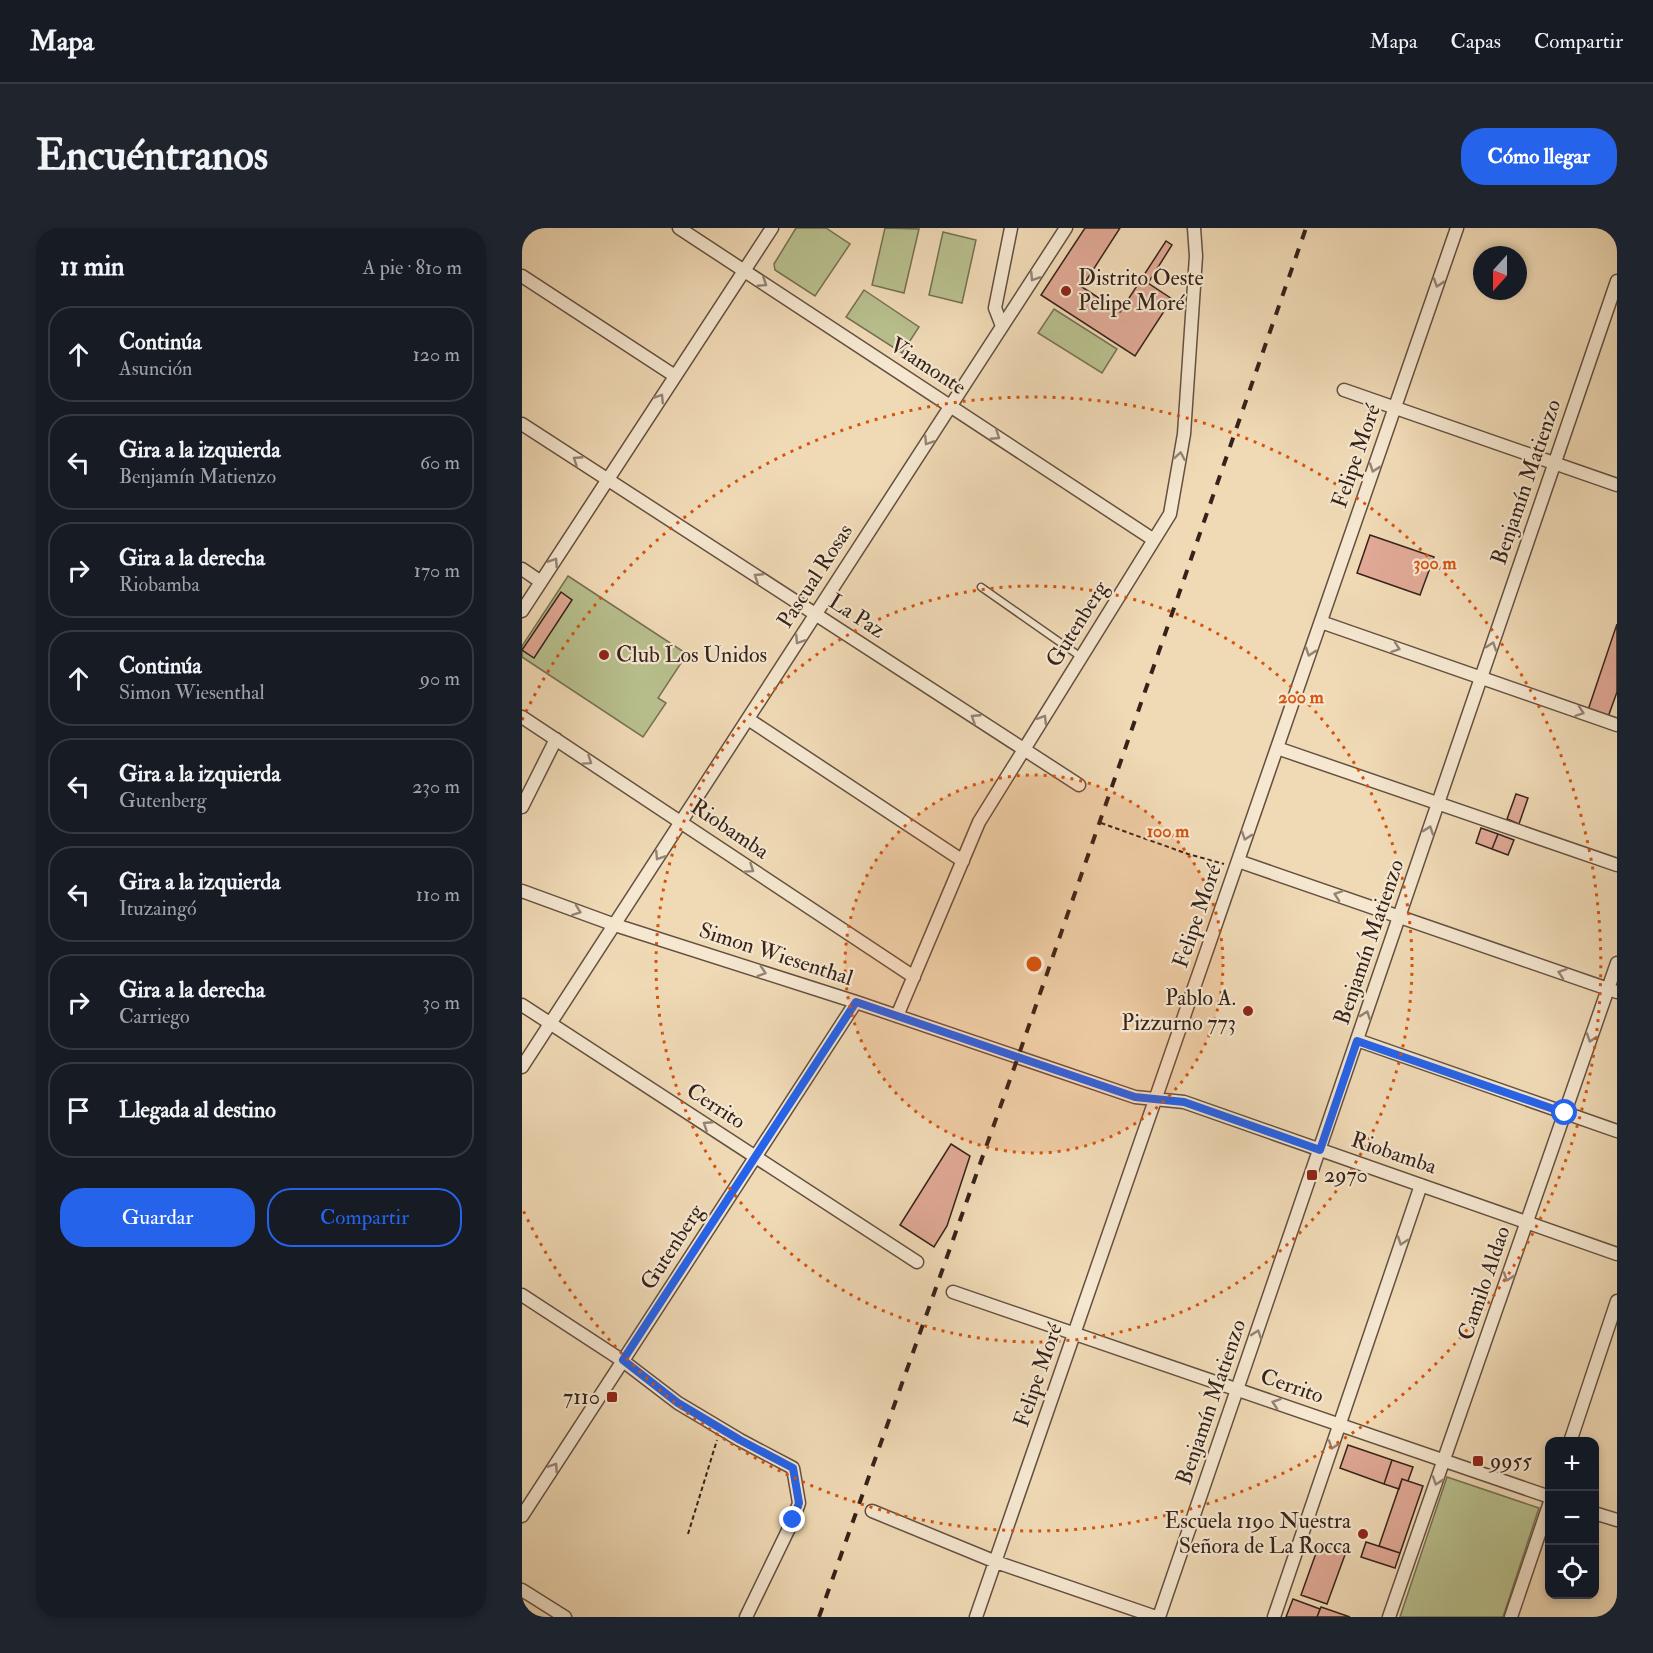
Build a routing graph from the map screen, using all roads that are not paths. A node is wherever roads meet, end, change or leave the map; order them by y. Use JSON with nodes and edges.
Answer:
{"nodes":[{"id":1,"x":679,"y":228,"type":"edge"},
{"id":2,"x":772,"y":228,"type":"edge"},
{"id":3,"x":1011,"y":228,"type":"edge"},
{"id":4,"x":1066,"y":228,"type":"edge"},
{"id":5,"x":1194,"y":228,"type":"edge"},
{"id":6,"x":1457,"y":228,"type":"edge"},
{"id":7,"x":744,"y":271,"type":"junction"},
{"id":8,"x":522,"y":276,"type":"edge"},
{"id":9,"x":1617,"y":281,"type":"edge"},
{"id":10,"x":1002,"y":326,"type":"junction"},
{"id":11,"x":675,"y":376,"type":"junction"},
{"id":12,"x":1344,"y":390,"type":"dead end"},
{"id":13,"x":950,"y":406,"type":"junction"},
{"id":14,"x":1395,"y":408,"type":"junction"},
{"id":15,"x":522,"y":424,"type":"edge"},
{"id":16,"x":1555,"y":463,"type":"junction"},
{"id":17,"x":608,"y":480,"type":"junction"},
{"id":18,"x":1617,"y":485,"type":"edge"},
{"id":19,"x":1154,"y":540,"type":"junction"},
{"id":20,"x":522,"y":569,"type":"edge"},
{"id":21,"x":541,"y":582,"type":"junction"},
{"id":22,"x":981,"y":587,"type":"dead end"},
{"id":23,"x":522,"y":611,"type":"edge"},
{"id":24,"x":816,"y":614,"type":"junction"},
{"id":25,"x":1321,"y":622,"type":"junction"},
{"id":26,"x":1081,"y":657,"type":"junction"},
{"id":27,"x":1481,"y":678,"type":"junction"},
{"id":28,"x":522,"y":717,"type":"edge"},
{"id":29,"x":748,"y":719,"type":"junction"},
{"id":30,"x":1617,"y":725,"type":"edge"},
{"id":31,"x":556,"y":739,"type":"junction"},
{"id":32,"x":1277,"y":748,"type":"junction"},
{"id":33,"x":1024,"y":750,"type":"junction"},
{"id":34,"x":1079,"y":785,"type":"dead end"},
{"id":35,"x":1438,"y":803,"type":"junction"},
{"id":36,"x":522,"y":807,"type":"edge"},
{"id":37,"x":681,"y":822,"type":"junction"},
{"id":38,"x":963,"y":861,"type":"junction"},
{"id":39,"x":1237,"y":864,"type":"junction"},
{"id":40,"x":1617,"y":865,"type":"edge"},
{"id":41,"x":522,"y":891,"type":"edge"},
{"id":42,"x":1400,"y":916,"type":"junction"},
{"id":43,"x":615,"y":925,"type":"junction"},
{"id":44,"x":1617,"y":963,"type":"edge"},
{"id":45,"x":914,"y":977,"type":"junction"},
{"id":46,"x":1612,"y":991,"type":"edge"},
{"id":47,"x":856,"y":1002,"type":"junction"},
{"id":48,"x":522,"y":1005,"type":"edge"},
{"id":49,"x":897,"y":1016,"type":"junction"},
{"id":50,"x":550,"y":1023,"type":"junction"},
{"id":51,"x":1357,"y":1041,"type":"junction"},
{"id":52,"x":1017,"y":1057,"type":"joint"},
{"id":53,"x":522,"y":1067,"type":"edge"},
{"id":54,"x":1155,"y":1100,"type":"junction"},
{"id":55,"x":1565,"y":1113,"type":"junction"},
{"id":56,"x":1617,"y":1131,"type":"edge"},
{"id":57,"x":1320,"y":1150,"type":"junction"},
{"id":58,"x":756,"y":1157,"type":"junction"},
{"id":59,"x":1421,"y":1185,"type":"junction"},
{"id":60,"x":1527,"y":1222,"type":"junction"},
{"id":61,"x":1617,"y":1254,"type":"edge"},
{"id":62,"x":917,"y":1262,"type":"dead end"},
{"id":63,"x":953,"y":1292,"type":"dead end"},
{"id":64,"x":522,"y":1295,"type":"edge"},
{"id":65,"x":1617,"y":1301,"type":"edge"},
{"id":66,"x":1074,"y":1334,"type":"junction"},
{"id":67,"x":623,"y":1360,"type":"junction"},
{"id":68,"x":1238,"y":1390,"type":"junction"},
{"id":69,"x":1340,"y":1425,"type":"junction"},
{"id":70,"x":1572,"y":1437,"type":"edge"},
{"id":71,"x":1444,"y":1461,"type":"junction"},
{"id":72,"x":1545,"y":1498,"type":"edge"},
{"id":73,"x":872,"y":1511,"type":"dead end"},
{"id":74,"x":1545,"y":1515,"type":"edge"},
{"id":75,"x":1599,"y":1515,"type":"edge"},
{"id":76,"x":522,"y":1516,"type":"edge"},
{"id":77,"x":1617,"y":1520,"type":"edge"},
{"id":78,"x":996,"y":1562,"type":"junction"},
{"id":79,"x":522,"y":1590,"type":"edge"},
{"id":80,"x":565,"y":1617,"type":"edge"},
{"id":81,"x":746,"y":1617,"type":"edge"},
{"id":82,"x":976,"y":1617,"type":"edge"},
{"id":83,"x":1157,"y":1617,"type":"edge"},
{"id":84,"x":1274,"y":1617,"type":"edge"},
{"id":85,"x":1389,"y":1617,"type":"edge"},
{"id":86,"x":1511,"y":1617,"type":"edge"}],
"edges":[{"from":1,"to":7,"type":"street","name":"Viamonte"},
{"from":2,"to":7,"type":"street"},
{"from":3,"to":10,"type":"street"},
{"from":4,"to":10,"type":"street","name":"Pascual Rosas","one_way":true},
{"from":19,"to":5,"type":"street","name":"Gutenberg","one_way":true},
{"from":6,"to":14,"type":"street","name":"Felipe Moré","one_way":true},
{"from":7,"to":11,"type":"street"},
{"from":7,"to":13,"type":"street","name":"Viamonte","one_way":true},
{"from":8,"to":11,"type":"street"},
{"from":9,"to":16,"type":"street","name":"Benjamín Matienzo"},
{"from":10,"to":13,"type":"street","name":"Pascual Rosas"},
{"from":17,"to":11,"type":"street","one_way":true},
{"from":12,"to":14,"type":"street"},
{"from":13,"to":19,"type":"street","name":"Viamonte","one_way":true},
{"from":13,"to":24,"type":"street","name":"Pascual Rosas","one_way":true},
{"from":14,"to":16,"type":"street"},
{"from":14,"to":25,"type":"street","name":"Felipe Moré","one_way":true},
{"from":17,"to":15,"type":"street","name":"La Paz","one_way":true},
{"from":16,"to":18,"type":"street"},
{"from":27,"to":16,"type":"street","name":"Benjamín Matienzo","one_way":true},
{"from":21,"to":17,"type":"street","one_way":true},
{"from":24,"to":17,"type":"street","name":"La Paz","one_way":true},
{"from":19,"to":26,"type":"street","name":"Gutenberg"},
{"from":20,"to":21,"type":"street"},
{"from":21,"to":23,"type":"street"},
{"from":22,"to":26,"type":"lane"},
{"from":24,"to":29,"type":"street","name":"Pascual Rosas","one_way":true},
{"from":33,"to":24,"type":"street","name":"La Paz","one_way":true},
{"from":25,"to":27,"type":"street","one_way":true},
{"from":25,"to":32,"type":"street","name":"Felipe Moré","one_way":true},
{"from":33,"to":26,"type":"street","name":"Gutenberg","one_way":true},
{"from":27,"to":30,"type":"street","one_way":true},
{"from":27,"to":35,"type":"street","name":"Benjamín Matienzo"},
{"from":28,"to":31,"type":"street","name":"Riobamba"},
{"from":29,"to":37,"type":"street","name":"Pascual Rosas"},
{"from":29,"to":38,"type":"street"},
{"from":31,"to":36,"type":"street"},
{"from":31,"to":37,"type":"street","name":"Riobamba","one_way":true},
{"from":32,"to":35,"type":"street"},
{"from":32,"to":39,"type":"street","name":"Felipe Moré","one_way":true},
{"from":33,"to":34,"type":"street","name":"La Paz"},
{"from":33,"to":38,"type":"street","name":"Gutenberg"},
{"from":35,"to":40,"type":"street"},
{"from":42,"to":35,"type":"street","name":"Benjamín Matienzo","one_way":true},
{"from":37,"to":43,"type":"street","name":"Pascual Rosas","one_way":true},
{"from":37,"to":45,"type":"street","name":"Riobamba","one_way":true},
{"from":38,"to":45,"type":"street","name":"Gutenberg"},
{"from":42,"to":39,"type":"street","one_way":true},
{"from":39,"to":54,"type":"street","name":"Felipe Moré"},
{"from":41,"to":43,"type":"street","name":"Simon Wiesenthal","one_way":true},
{"from":46,"to":42,"type":"street","one_way":true},
{"from":51,"to":42,"type":"street","name":"Benjamín Matienzo","one_way":true},
{"from":43,"to":47,"type":"street","name":"Simon Wiesenthal","one_way":true},
{"from":43,"to":50,"type":"street","name":"Pascual Rosas"},
{"from":44,"to":46,"type":"street","name":"Camilo Aldao"},
{"from":45,"to":49,"type":"street","name":"Gutenberg"},
{"from":46,"to":55,"type":"street","name":"Camilo Aldao","one_way":true},
{"from":47,"to":49,"type":"street","name":"Simon Wiesenthal"},
{"from":47,"to":58,"type":"street","name":"Gutenberg"},
{"from":48,"to":50,"type":"street","name":"Cerrito"},
{"from":49,"to":52,"type":"street","name":"Simon Wiesenthal"},
{"from":50,"to":53,"type":"street","name":"Pascual Rosas"},
{"from":58,"to":50,"type":"street","name":"Cerrito","one_way":true},
{"from":51,"to":55,"type":"street"},
{"from":51,"to":57,"type":"street","name":"Benjamín Matienzo"},
{"from":52,"to":54,"type":"street","name":"Riobamba"},
{"from":54,"to":57,"type":"street","name":"Riobamba"},
{"from":54,"to":66,"type":"street","name":"Felipe Moré"},
{"from":55,"to":56,"type":"street"},
{"from":55,"to":60,"type":"street","name":"Camilo Aldao"},
{"from":57,"to":59,"type":"street","name":"Riobamba"},
{"from":68,"to":57,"type":"street","name":"Benjamín Matienzo","one_way":true},
{"from":58,"to":62,"type":"street","name":"Cerrito"},
{"from":58,"to":67,"type":"street","name":"Gutenberg"},
{"from":59,"to":60,"type":"street","name":"Riobamba"},
{"from":59,"to":69,"type":"street","one_way":true},
{"from":60,"to":61,"type":"street","name":"Riobamba"},
{"from":60,"to":71,"type":"street","name":"Camilo Aldao","one_way":true},
{"from":63,"to":66,"type":"street","name":"Cerrito"},
{"from":64,"to":67,"type":"street"},
{"from":65,"to":70,"type":"street"},
{"from":66,"to":68,"type":"street","name":"Cerrito"},
{"from":66,"to":78,"type":"street","name":"Felipe Moré"},
{"from":76,"to":67,"type":"street","name":"Gutenberg","one_way":true},
{"from":67,"to":81,"type":"street"},
{"from":69,"to":68,"type":"street","name":"Cerrito","one_way":true},
{"from":68,"to":83,"type":"street","name":"Benjamín Matienzo"},
{"from":69,"to":71,"type":"street","name":"Cerrito"},
{"from":69,"to":84,"type":"street","one_way":true},
{"from":71,"to":72,"type":"street","name":"Cerrito"},
{"from":71,"to":85,"type":"street","name":"Camilo Aldao","one_way":true},
{"from":73,"to":78,"type":"street"},
{"from":74,"to":86,"type":"street"},
{"from":75,"to":77,"type":"street"},
{"from":78,"to":82,"type":"street","name":"Felipe Moré"},
{"from":78,"to":83,"type":"street"},
{"from":79,"to":80,"type":"street"}]}
